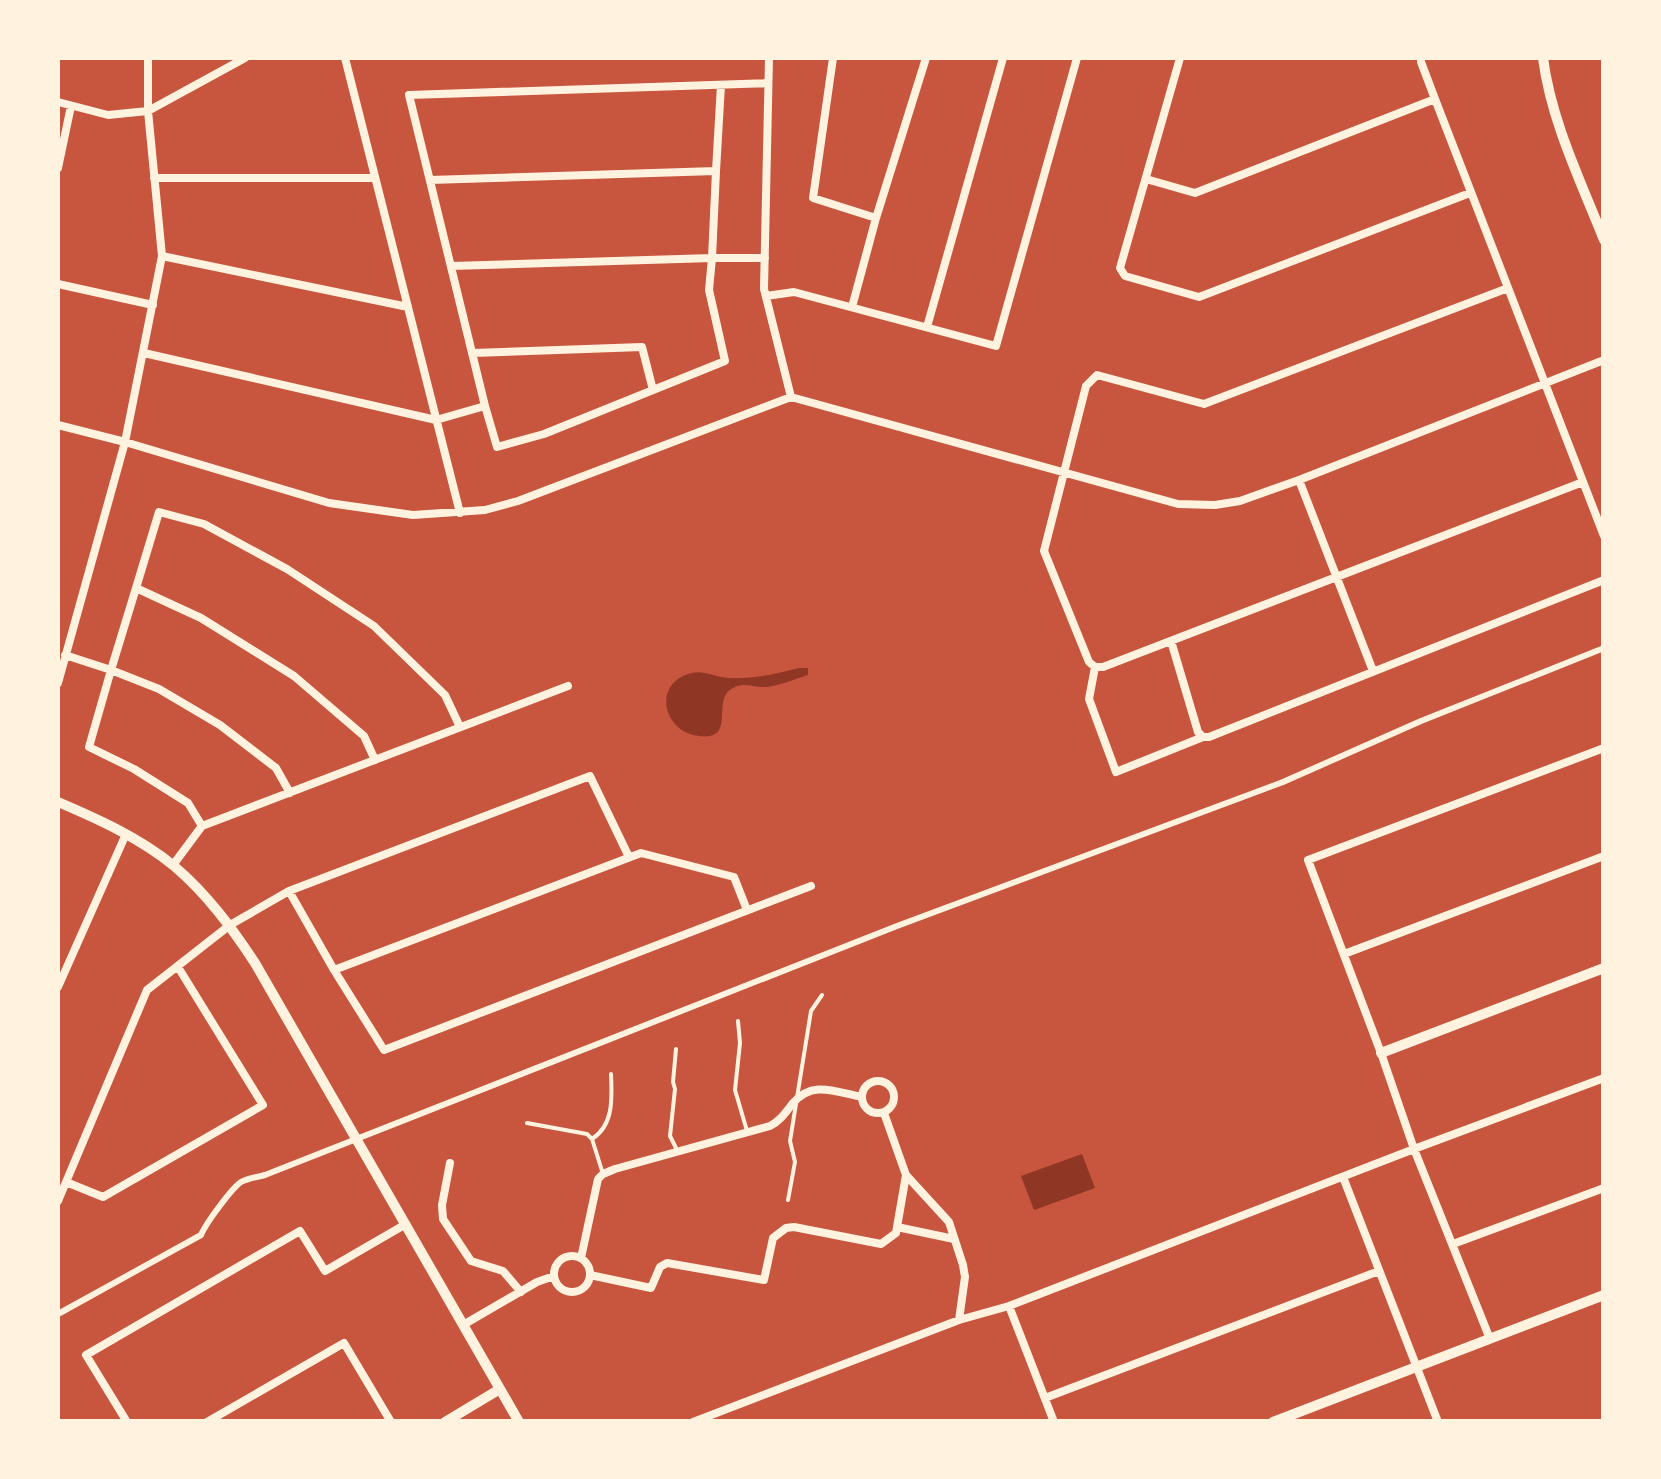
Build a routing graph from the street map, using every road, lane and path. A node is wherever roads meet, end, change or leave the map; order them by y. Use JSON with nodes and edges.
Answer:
{"nodes":[{"id":1,"x":148,"y":58,"type":"edge"},
{"id":2,"x":246,"y":58,"type":"edge"},
{"id":3,"x":345,"y":58,"type":"edge"},
{"id":4,"x":769,"y":58,"type":"edge"},
{"id":5,"x":833,"y":58,"type":"edge"},
{"id":6,"x":926,"y":58,"type":"edge"},
{"id":7,"x":1003,"y":58,"type":"edge"},
{"id":8,"x":1077,"y":58,"type":"edge"},
{"id":9,"x":1180,"y":58,"type":"edge"},
{"id":10,"x":1421,"y":58,"type":"edge"},
{"id":11,"x":1543,"y":58,"type":"edge"},
{"id":12,"x":768,"y":83,"type":"junction"},
{"id":13,"x":721,"y":85,"type":"junction"},
{"id":14,"x":1435,"y":99,"type":"junction"},
{"id":15,"x":58,"y":102,"type":"edge"},
{"id":16,"x":71,"y":106,"type":"junction"},
{"id":17,"x":148,"y":111,"type":"junction"},
{"id":18,"x":58,"y":168,"type":"edge"},
{"id":19,"x":716,"y":171,"type":"junction"},
{"id":20,"x":154,"y":178,"type":"junction"},
{"id":21,"x":375,"y":178,"type":"junction"},
{"id":22,"x":1146,"y":179,"type":"junction"},
{"id":23,"x":430,"y":180,"type":"junction"},
{"id":24,"x":1470,"y":193,"type":"junction"},
{"id":25,"x":876,"y":218,"type":"junction"},
{"id":26,"x":1604,"y":240,"type":"edge"},
{"id":27,"x":162,"y":256,"type":"junction"},
{"id":28,"x":712,"y":258,"type":"junction"},
{"id":29,"x":765,"y":258,"type":"junction"},
{"id":30,"x":451,"y":266,"type":"junction"},
{"id":31,"x":58,"y":284,"type":"edge"},
{"id":32,"x":1508,"y":288,"type":"junction"},
{"id":33,"x":766,"y":296,"type":"junction"},
{"id":34,"x":153,"y":305,"type":"junction"},
{"id":35,"x":408,"y":307,"type":"junction"},
{"id":36,"x":852,"y":308,"type":"junction"},
{"id":37,"x":926,"y":328,"type":"junction"},
{"id":38,"x":144,"y":352,"type":"junction"},
{"id":39,"x":472,"y":353,"type":"junction"},
{"id":40,"x":1604,"y":360,"type":"edge"},
{"id":41,"x":1546,"y":384,"type":"junction"},
{"id":42,"x":653,"y":390,"type":"junction"},
{"id":43,"x":791,"y":396,"type":"junction"},
{"id":44,"x":485,"y":406,"type":"junction"},
{"id":45,"x":436,"y":420,"type":"junction"},
{"id":46,"x":58,"y":426,"type":"edge"},
{"id":47,"x":125,"y":442,"type":"junction"},
{"id":48,"x":1063,"y":473,"type":"junction"},
{"id":49,"x":1299,"y":480,"type":"junction"},
{"id":50,"x":1583,"y":482,"type":"junction"},
{"id":51,"x":460,"y":512,"type":"junction"},
{"id":52,"x":1604,"y":536,"type":"edge"},
{"id":53,"x":1337,"y":578,"type":"junction"},
{"id":54,"x":1604,"y":580,"type":"edge"},
{"id":55,"x":136,"y":588,"type":"junction"},
{"id":56,"x":1171,"y":641,"type":"junction"},
{"id":57,"x":1604,"y":648,"type":"edge"},
{"id":58,"x":65,"y":655,"type":"junction"},
{"id":59,"x":1095,"y":667,"type":"junction"},
{"id":60,"x":111,"y":670,"type":"junction"},
{"id":61,"x":1372,"y":671,"type":"junction"},
{"id":62,"x":58,"y":683,"type":"edge"},
{"id":63,"x":568,"y":686,"type":"dead end"},
{"id":64,"x":460,"y":727,"type":"junction"},
{"id":65,"x":1203,"y":737,"type":"junction"},
{"id":66,"x":1604,"y":748,"type":"edge"},
{"id":67,"x":375,"y":760,"type":"junction"},
{"id":68,"x":290,"y":792,"type":"junction"},
{"id":69,"x":58,"y":802,"type":"edge"},
{"id":70,"x":202,"y":826,"type":"junction"},
{"id":71,"x":126,"y":834,"type":"junction"},
{"id":72,"x":1604,"y":856,"type":"edge"},
{"id":73,"x":629,"y":858,"type":"junction"},
{"id":74,"x":173,"y":865,"type":"junction"},
{"id":75,"x":811,"y":886,"type":"dead end"},
{"id":76,"x":288,"y":891,"type":"junction"},
{"id":77,"x":747,"y":910,"type":"junction"},
{"id":78,"x":230,"y":926,"type":"junction"},
{"id":79,"x":1344,"y":954,"type":"junction"},
{"id":80,"x":178,"y":968,"type":"junction"},
{"id":81,"x":1604,"y":968,"type":"edge"},
{"id":82,"x":334,"y":970,"type":"junction"},
{"id":83,"x":58,"y":987,"type":"edge"},
{"id":84,"x":822,"y":995,"type":"dead end"},
{"id":85,"x":738,"y":1021,"type":"dead end"},
{"id":86,"x":676,"y":1049,"type":"dead end"},
{"id":87,"x":1381,"y":1053,"type":"junction"},
{"id":88,"x":610,"y":1074,"type":"dead end"},
{"id":89,"x":1604,"y":1078,"type":"edge"},
{"id":90,"x":799,"y":1096,"type":"junction"},
{"id":91,"x":862,"y":1097,"type":"junction"},
{"id":92,"x":884,"y":1113,"type":"junction"},
{"id":93,"x":528,"y":1122,"type":"dead end"},
{"id":94,"x":748,"y":1132,"type":"junction"},
{"id":95,"x":592,"y":1139,"type":"junction"},
{"id":96,"x":1414,"y":1149,"type":"junction"},
{"id":97,"x":678,"y":1153,"type":"junction"},
{"id":98,"x":450,"y":1163,"type":"dead end"},
{"id":99,"x":603,"y":1174,"type":"junction"},
{"id":100,"x":906,"y":1175,"type":"junction"},
{"id":101,"x":1343,"y":1176,"type":"junction"},
{"id":102,"x":66,"y":1182,"type":"junction"},
{"id":103,"x":1604,"y":1188,"type":"edge"},
{"id":104,"x":788,"y":1200,"type":"dead end"},
{"id":105,"x":58,"y":1201,"type":"edge"},
{"id":106,"x":406,"y":1224,"type":"junction"},
{"id":107,"x":897,"y":1228,"type":"junction"},
{"id":108,"x":954,"y":1238,"type":"junction"},
{"id":109,"x":1454,"y":1244,"type":"junction"},
{"id":110,"x":581,"y":1258,"type":"junction"},
{"id":111,"x":1378,"y":1271,"type":"junction"},
{"id":112,"x":590,"y":1275,"type":"junction"},
{"id":113,"x":554,"y":1276,"type":"junction"},
{"id":114,"x":520,"y":1292,"type":"junction"},
{"id":115,"x":1604,"y":1295,"type":"edge"},
{"id":116,"x":1009,"y":1306,"type":"junction"},
{"id":117,"x":58,"y":1314,"type":"edge"},
{"id":118,"x":960,"y":1320,"type":"junction"},
{"id":119,"x":463,"y":1324,"type":"junction"},
{"id":120,"x":1490,"y":1339,"type":"junction"},
{"id":121,"x":1418,"y":1366,"type":"junction"},
{"id":122,"x":500,"y":1389,"type":"junction"},
{"id":123,"x":1045,"y":1398,"type":"junction"},
{"id":124,"x":127,"y":1422,"type":"edge"},
{"id":125,"x":208,"y":1422,"type":"edge"},
{"id":126,"x":392,"y":1422,"type":"edge"},
{"id":127,"x":444,"y":1422,"type":"edge"},
{"id":128,"x":519,"y":1422,"type":"edge"},
{"id":129,"x":693,"y":1422,"type":"edge"},
{"id":130,"x":1054,"y":1422,"type":"edge"},
{"id":131,"x":1274,"y":1422,"type":"edge"},
{"id":132,"x":1438,"y":1422,"type":"edge"}],
"edges":[{"from":1,"to":17,"type":"street"},
{"from":2,"to":17,"type":"street"},
{"from":3,"to":21,"type":"street"},
{"from":4,"to":12,"type":"street"},
{"from":5,"to":25,"type":"street"},
{"from":6,"to":25,"type":"street"},
{"from":7,"to":37,"type":"street"},
{"from":8,"to":37,"type":"street"},
{"from":9,"to":22,"type":"street"},
{"from":10,"to":14,"type":"street"},
{"from":11,"to":26,"type":"street"},
{"from":12,"to":13,"type":"street"},
{"from":12,"to":29,"type":"street"},
{"from":13,"to":19,"type":"street"},
{"from":13,"to":23,"type":"street"},
{"from":14,"to":22,"type":"street"},
{"from":14,"to":24,"type":"street"},
{"from":15,"to":16,"type":"street"},
{"from":16,"to":17,"type":"street"},
{"from":16,"to":18,"type":"street"},
{"from":17,"to":20,"type":"street"},
{"from":19,"to":23,"type":"street"},
{"from":19,"to":28,"type":"street"},
{"from":20,"to":21,"type":"street"},
{"from":20,"to":27,"type":"street"},
{"from":21,"to":35,"type":"street"},
{"from":22,"to":24,"type":"street"},
{"from":23,"to":30,"type":"street"},
{"from":24,"to":32,"type":"street"},
{"from":25,"to":36,"type":"street"},
{"from":27,"to":34,"type":"street"},
{"from":27,"to":35,"type":"street"},
{"from":28,"to":29,"type":"street"},
{"from":28,"to":30,"type":"street"},
{"from":28,"to":42,"type":"street"},
{"from":29,"to":33,"type":"street"},
{"from":30,"to":39,"type":"street"},
{"from":31,"to":34,"type":"street"},
{"from":32,"to":41,"type":"street"},
{"from":32,"to":48,"type":"street"},
{"from":33,"to":36,"type":"street"},
{"from":33,"to":43,"type":"street"},
{"from":34,"to":38,"type":"street"},
{"from":35,"to":45,"type":"street"},
{"from":36,"to":37,"type":"street"},
{"from":38,"to":45,"type":"street"},
{"from":38,"to":47,"type":"street"},
{"from":39,"to":42,"type":"street"},
{"from":39,"to":44,"type":"street"},
{"from":40,"to":41,"type":"street"},
{"from":41,"to":49,"type":"street"},
{"from":41,"to":50,"type":"street"},
{"from":42,"to":44,"type":"street"},
{"from":43,"to":48,"type":"street"},
{"from":43,"to":51,"type":"street"},
{"from":44,"to":45,"type":"street"},
{"from":45,"to":51,"type":"street"},
{"from":46,"to":47,"type":"street"},
{"from":47,"to":51,"type":"street"},
{"from":47,"to":58,"type":"street"},
{"from":48,"to":49,"type":"street"},
{"from":48,"to":59,"type":"street"},
{"from":49,"to":53,"type":"street"},
{"from":50,"to":52,"type":"street"},
{"from":50,"to":53,"type":"street"},
{"from":53,"to":56,"type":"street"},
{"from":53,"to":61,"type":"street"},
{"from":54,"to":61,"type":"street"},
{"from":55,"to":60,"type":"street"},
{"from":55,"to":64,"type":"street"},
{"from":55,"to":67,"type":"street"},
{"from":56,"to":59,"type":"street"},
{"from":56,"to":65,"type":"street"},
{"from":57,"to":117,"type":"street"},
{"from":58,"to":60,"type":"street"},
{"from":58,"to":62,"type":"street"},
{"from":59,"to":65,"type":"street"},
{"from":60,"to":68,"type":"street"},
{"from":60,"to":70,"type":"street"},
{"from":61,"to":65,"type":"street"},
{"from":63,"to":64,"type":"street"},
{"from":64,"to":67,"type":"street"},
{"from":66,"to":79,"type":"street"},
{"from":67,"to":68,"type":"street"},
{"from":68,"to":70,"type":"street"},
{"from":69,"to":71,"type":"street"},
{"from":70,"to":74,"type":"street"},
{"from":71,"to":74,"type":"street"},
{"from":71,"to":83,"type":"street"},
{"from":72,"to":79,"type":"street"},
{"from":73,"to":76,"type":"street"},
{"from":73,"to":77,"type":"street"},
{"from":73,"to":82,"type":"street"},
{"from":74,"to":78,"type":"street"},
{"from":75,"to":77,"type":"street"},
{"from":76,"to":78,"type":"street"},
{"from":76,"to":82,"type":"street"},
{"from":77,"to":82,"type":"street"},
{"from":78,"to":80,"type":"street"},
{"from":78,"to":106,"type":"street"},
{"from":79,"to":87,"type":"street"},
{"from":80,"to":102,"type":"street"},
{"from":80,"to":102,"type":"street"},
{"from":81,"to":87,"type":"street"},
{"from":84,"to":90,"type":"lane"},
{"from":85,"to":94,"type":"lane"},
{"from":86,"to":97,"type":"lane"},
{"from":87,"to":96,"type":"street"},
{"from":88,"to":95,"type":"lane"},
{"from":89,"to":96,"type":"street"},
{"from":90,"to":91,"type":"street"},
{"from":90,"to":94,"type":"street"},
{"from":90,"to":104,"type":"lane"},
{"from":91,"to":92,"type":"street"},
{"from":91,"to":92,"type":"street"},
{"from":92,"to":100,"type":"street"},
{"from":93,"to":95,"type":"lane"},
{"from":94,"to":97,"type":"street"},
{"from":95,"to":99,"type":"lane"},
{"from":96,"to":101,"type":"street"},
{"from":96,"to":109,"type":"street"},
{"from":97,"to":99,"type":"street"},
{"from":98,"to":114,"type":"street"},
{"from":99,"to":110,"type":"street"},
{"from":100,"to":107,"type":"street"},
{"from":100,"to":108,"type":"street"},
{"from":101,"to":111,"type":"street"},
{"from":101,"to":116,"type":"street"},
{"from":102,"to":105,"type":"street"},
{"from":103,"to":109,"type":"street"},
{"from":106,"to":119,"type":"street"},
{"from":106,"to":124,"type":"street"},
{"from":107,"to":108,"type":"street"},
{"from":107,"to":112,"type":"street"},
{"from":108,"to":118,"type":"street"},
{"from":109,"to":120,"type":"street"},
{"from":110,"to":112,"type":"street"},
{"from":110,"to":113,"type":"street"},
{"from":111,"to":121,"type":"street"},
{"from":111,"to":123,"type":"street"},
{"from":112,"to":113,"type":"street"},
{"from":113,"to":114,"type":"street"},
{"from":114,"to":119,"type":"street"},
{"from":115,"to":120,"type":"street"},
{"from":116,"to":118,"type":"street"},
{"from":116,"to":123,"type":"street"},
{"from":118,"to":129,"type":"street"},
{"from":119,"to":122,"type":"street"},
{"from":120,"to":121,"type":"street"},
{"from":121,"to":131,"type":"street"},
{"from":121,"to":132,"type":"street"},
{"from":122,"to":127,"type":"street"},
{"from":122,"to":128,"type":"street"},
{"from":123,"to":130,"type":"street"},
{"from":125,"to":126,"type":"street"}]}
